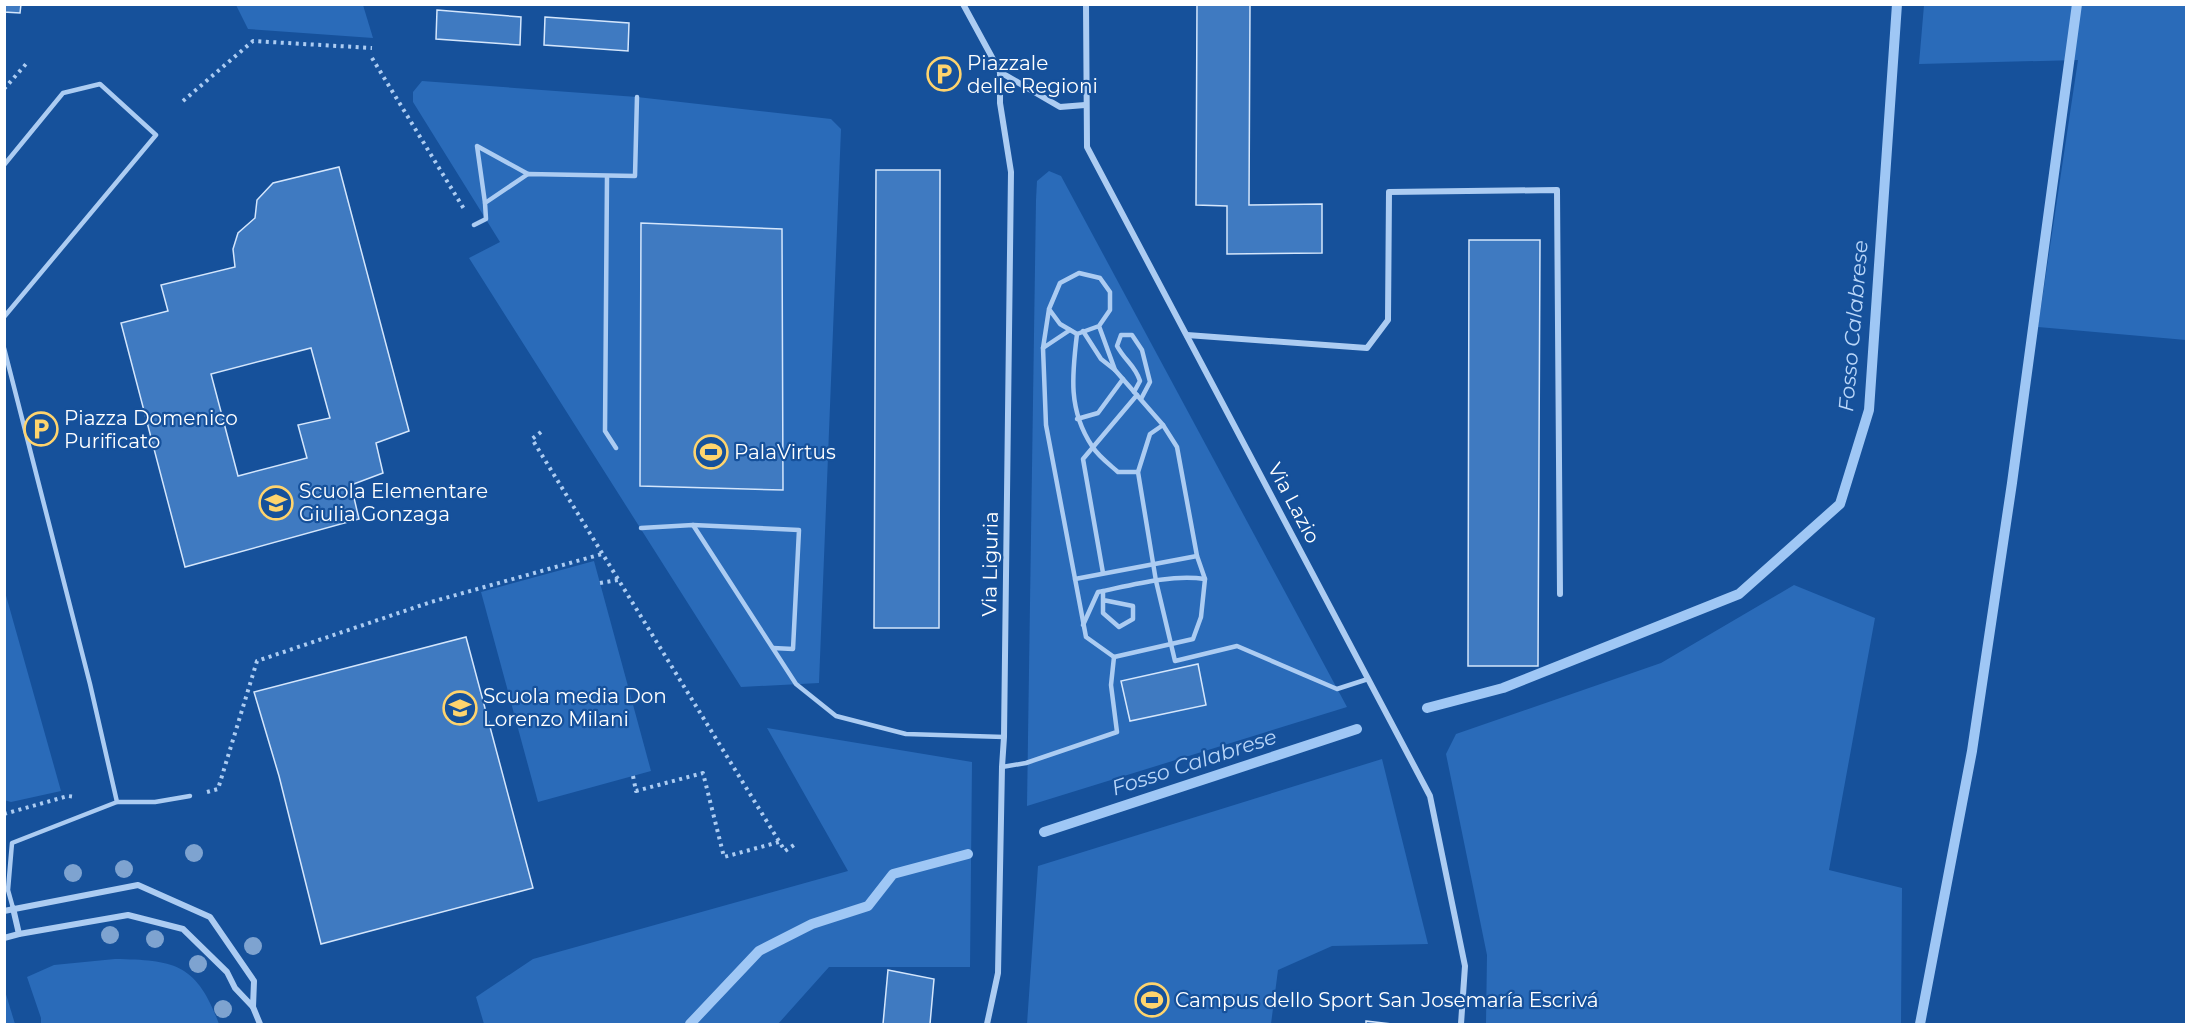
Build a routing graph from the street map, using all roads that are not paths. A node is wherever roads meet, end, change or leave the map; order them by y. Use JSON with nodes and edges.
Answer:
{"nodes":[{"id":1,"x":963,"y":4,"type":"edge"},
{"id":2,"x":1086,"y":4,"type":"edge"},
{"id":3,"x":1000,"y":72,"type":"junction"},
{"id":4,"x":637,"y":97,"type":"dead end"},
{"id":5,"x":1085,"y":105,"type":"junction"},
{"id":6,"x":4,"y":165,"type":"edge"},
{"id":7,"x":528,"y":174,"type":"junction"},
{"id":8,"x":608,"y":177,"type":"junction"},
{"id":9,"x":484,"y":203,"type":"junction"},
{"id":10,"x":474,"y":225,"type":"road end"},
{"id":11,"x":1049,"y":309,"type":"junction"},
{"id":12,"x":4,"y":318,"type":"edge"},
{"id":13,"x":1099,"y":326,"type":"junction"},
{"id":14,"x":1070,"y":330,"type":"junction"},
{"id":15,"x":1083,"y":331,"type":"junction"},
{"id":16,"x":1077,"y":334,"type":"junction"},
{"id":17,"x":1186,"y":335,"type":"junction"},
{"id":18,"x":4,"y":348,"type":"edge"},
{"id":19,"x":1043,"y":348,"type":"junction"},
{"id":20,"x":1116,"y":370,"type":"junction"},
{"id":21,"x":1123,"y":379,"type":"junction"},
{"id":22,"x":1137,"y":395,"type":"junction"},
{"id":23,"x":1077,"y":419,"type":"junction"},
{"id":24,"x":1163,"y":424,"type":"junction"},
{"id":25,"x":616,"y":448,"type":"dead end"},
{"id":26,"x":1093,"y":448,"type":"junction"},
{"id":27,"x":1138,"y":472,"type":"junction"},
{"id":28,"x":693,"y":525,"type":"junction"},
{"id":29,"x":641,"y":528,"type":"dead end"},
{"id":30,"x":1197,"y":556,"type":"junction"},
{"id":31,"x":1153,"y":562,"type":"junction"},
{"id":32,"x":1103,"y":573,"type":"junction"},
{"id":33,"x":1075,"y":579,"type":"junction"},
{"id":34,"x":1205,"y":579,"type":"junction"},
{"id":35,"x":1156,"y":581,"type":"junction"},
{"id":36,"x":1103,"y":591,"type":"junction"},
{"id":37,"x":1560,"y":594,"type":"dead end"},
{"id":38,"x":1103,"y":600,"type":"junction"},
{"id":39,"x":1083,"y":625,"type":"junction"},
{"id":40,"x":1172,"y":644,"type":"junction"},
{"id":41,"x":773,"y":648,"type":"junction"},
{"id":42,"x":1114,"y":657,"type":"junction"},
{"id":43,"x":1368,"y":679,"type":"junction"},
{"id":44,"x":1004,"y":737,"type":"junction"},
{"id":45,"x":1002,"y":767,"type":"junction"},
{"id":46,"x":190,"y":796,"type":"road end"},
{"id":47,"x":117,"y":802,"type":"junction"},
{"id":48,"x":13,"y":908,"type":"junction"},
{"id":49,"x":4,"y":911,"type":"edge"},
{"id":50,"x":19,"y":934,"type":"junction"},
{"id":51,"x":4,"y":938,"type":"edge"},
{"id":52,"x":253,"y":1007,"type":"junction"},
{"id":53,"x":260,"y":1024,"type":"edge"},
{"id":54,"x":987,"y":1024,"type":"edge"},
{"id":55,"x":1461,"y":1024,"type":"edge"}],
"edges":[{"from":1,"to":3,"type":"street"},
{"from":2,"to":5,"type":"street","name":"Via Lazio"},
{"from":3,"to":5,"type":"street"},
{"from":3,"to":44,"type":"street","name":"Via Liguria"},
{"from":4,"to":8,"type":"lane"},
{"from":5,"to":17,"type":"street","name":"Via Lazio"},
{"from":6,"to":12,"type":"lane"},
{"from":7,"to":8,"type":"lane"},
{"from":7,"to":9,"type":"lane"},
{"from":7,"to":9,"type":"lane"},
{"from":8,"to":25,"type":"lane"},
{"from":9,"to":10,"type":"lane"},
{"from":11,"to":13,"type":"lane"},
{"from":11,"to":14,"type":"lane"},
{"from":11,"to":19,"type":"lane"},
{"from":13,"to":15,"type":"lane"},
{"from":13,"to":20,"type":"lane"},
{"from":14,"to":16,"type":"lane"},
{"from":14,"to":19,"type":"lane"},
{"from":15,"to":16,"type":"lane"},
{"from":15,"to":20,"type":"lane"},
{"from":16,"to":23,"type":"lane"},
{"from":17,"to":37,"type":"street"},
{"from":17,"to":43,"type":"street","name":"Via Lazio"},
{"from":18,"to":47,"type":"lane"},
{"from":19,"to":33,"type":"lane"},
{"from":20,"to":21,"type":"lane"},
{"from":21,"to":22,"type":"lane"},
{"from":21,"to":23,"type":"lane"},
{"from":22,"to":22,"type":"lane"},
{"from":22,"to":24,"type":"lane"},
{"from":22,"to":26,"type":"lane"},
{"from":23,"to":26,"type":"lane"},
{"from":24,"to":27,"type":"lane"},
{"from":24,"to":30,"type":"lane"},
{"from":26,"to":27,"type":"lane"},
{"from":26,"to":32,"type":"lane"},
{"from":27,"to":31,"type":"lane"},
{"from":28,"to":29,"type":"lane"},
{"from":28,"to":41,"type":"lane"},
{"from":28,"to":41,"type":"lane"},
{"from":30,"to":31,"type":"lane"},
{"from":30,"to":34,"type":"lane"},
{"from":31,"to":32,"type":"lane"},
{"from":31,"to":35,"type":"lane"},
{"from":32,"to":33,"type":"lane"},
{"from":33,"to":39,"type":"lane"},
{"from":34,"to":35,"type":"lane"},
{"from":34,"to":40,"type":"lane"},
{"from":35,"to":36,"type":"lane"},
{"from":35,"to":40,"type":"lane"},
{"from":36,"to":38,"type":"lane"},
{"from":36,"to":39,"type":"lane"},
{"from":38,"to":38,"type":"lane"},
{"from":39,"to":42,"type":"lane"},
{"from":40,"to":42,"type":"lane"},
{"from":40,"to":43,"type":"lane"},
{"from":41,"to":44,"type":"lane"},
{"from":42,"to":45,"type":"lane"},
{"from":43,"to":55,"type":"street","name":"Via Lazio"},
{"from":44,"to":45,"type":"street","name":"Via Liguria"},
{"from":45,"to":54,"type":"street","name":"Via Liguria"},
{"from":46,"to":47,"type":"lane"},
{"from":47,"to":48,"type":"lane"},
{"from":48,"to":49,"type":"street"},
{"from":48,"to":50,"type":"street"},
{"from":48,"to":52,"type":"street"},
{"from":50,"to":51,"type":"street"},
{"from":50,"to":52,"type":"street"},
{"from":52,"to":53,"type":"street"}]}
